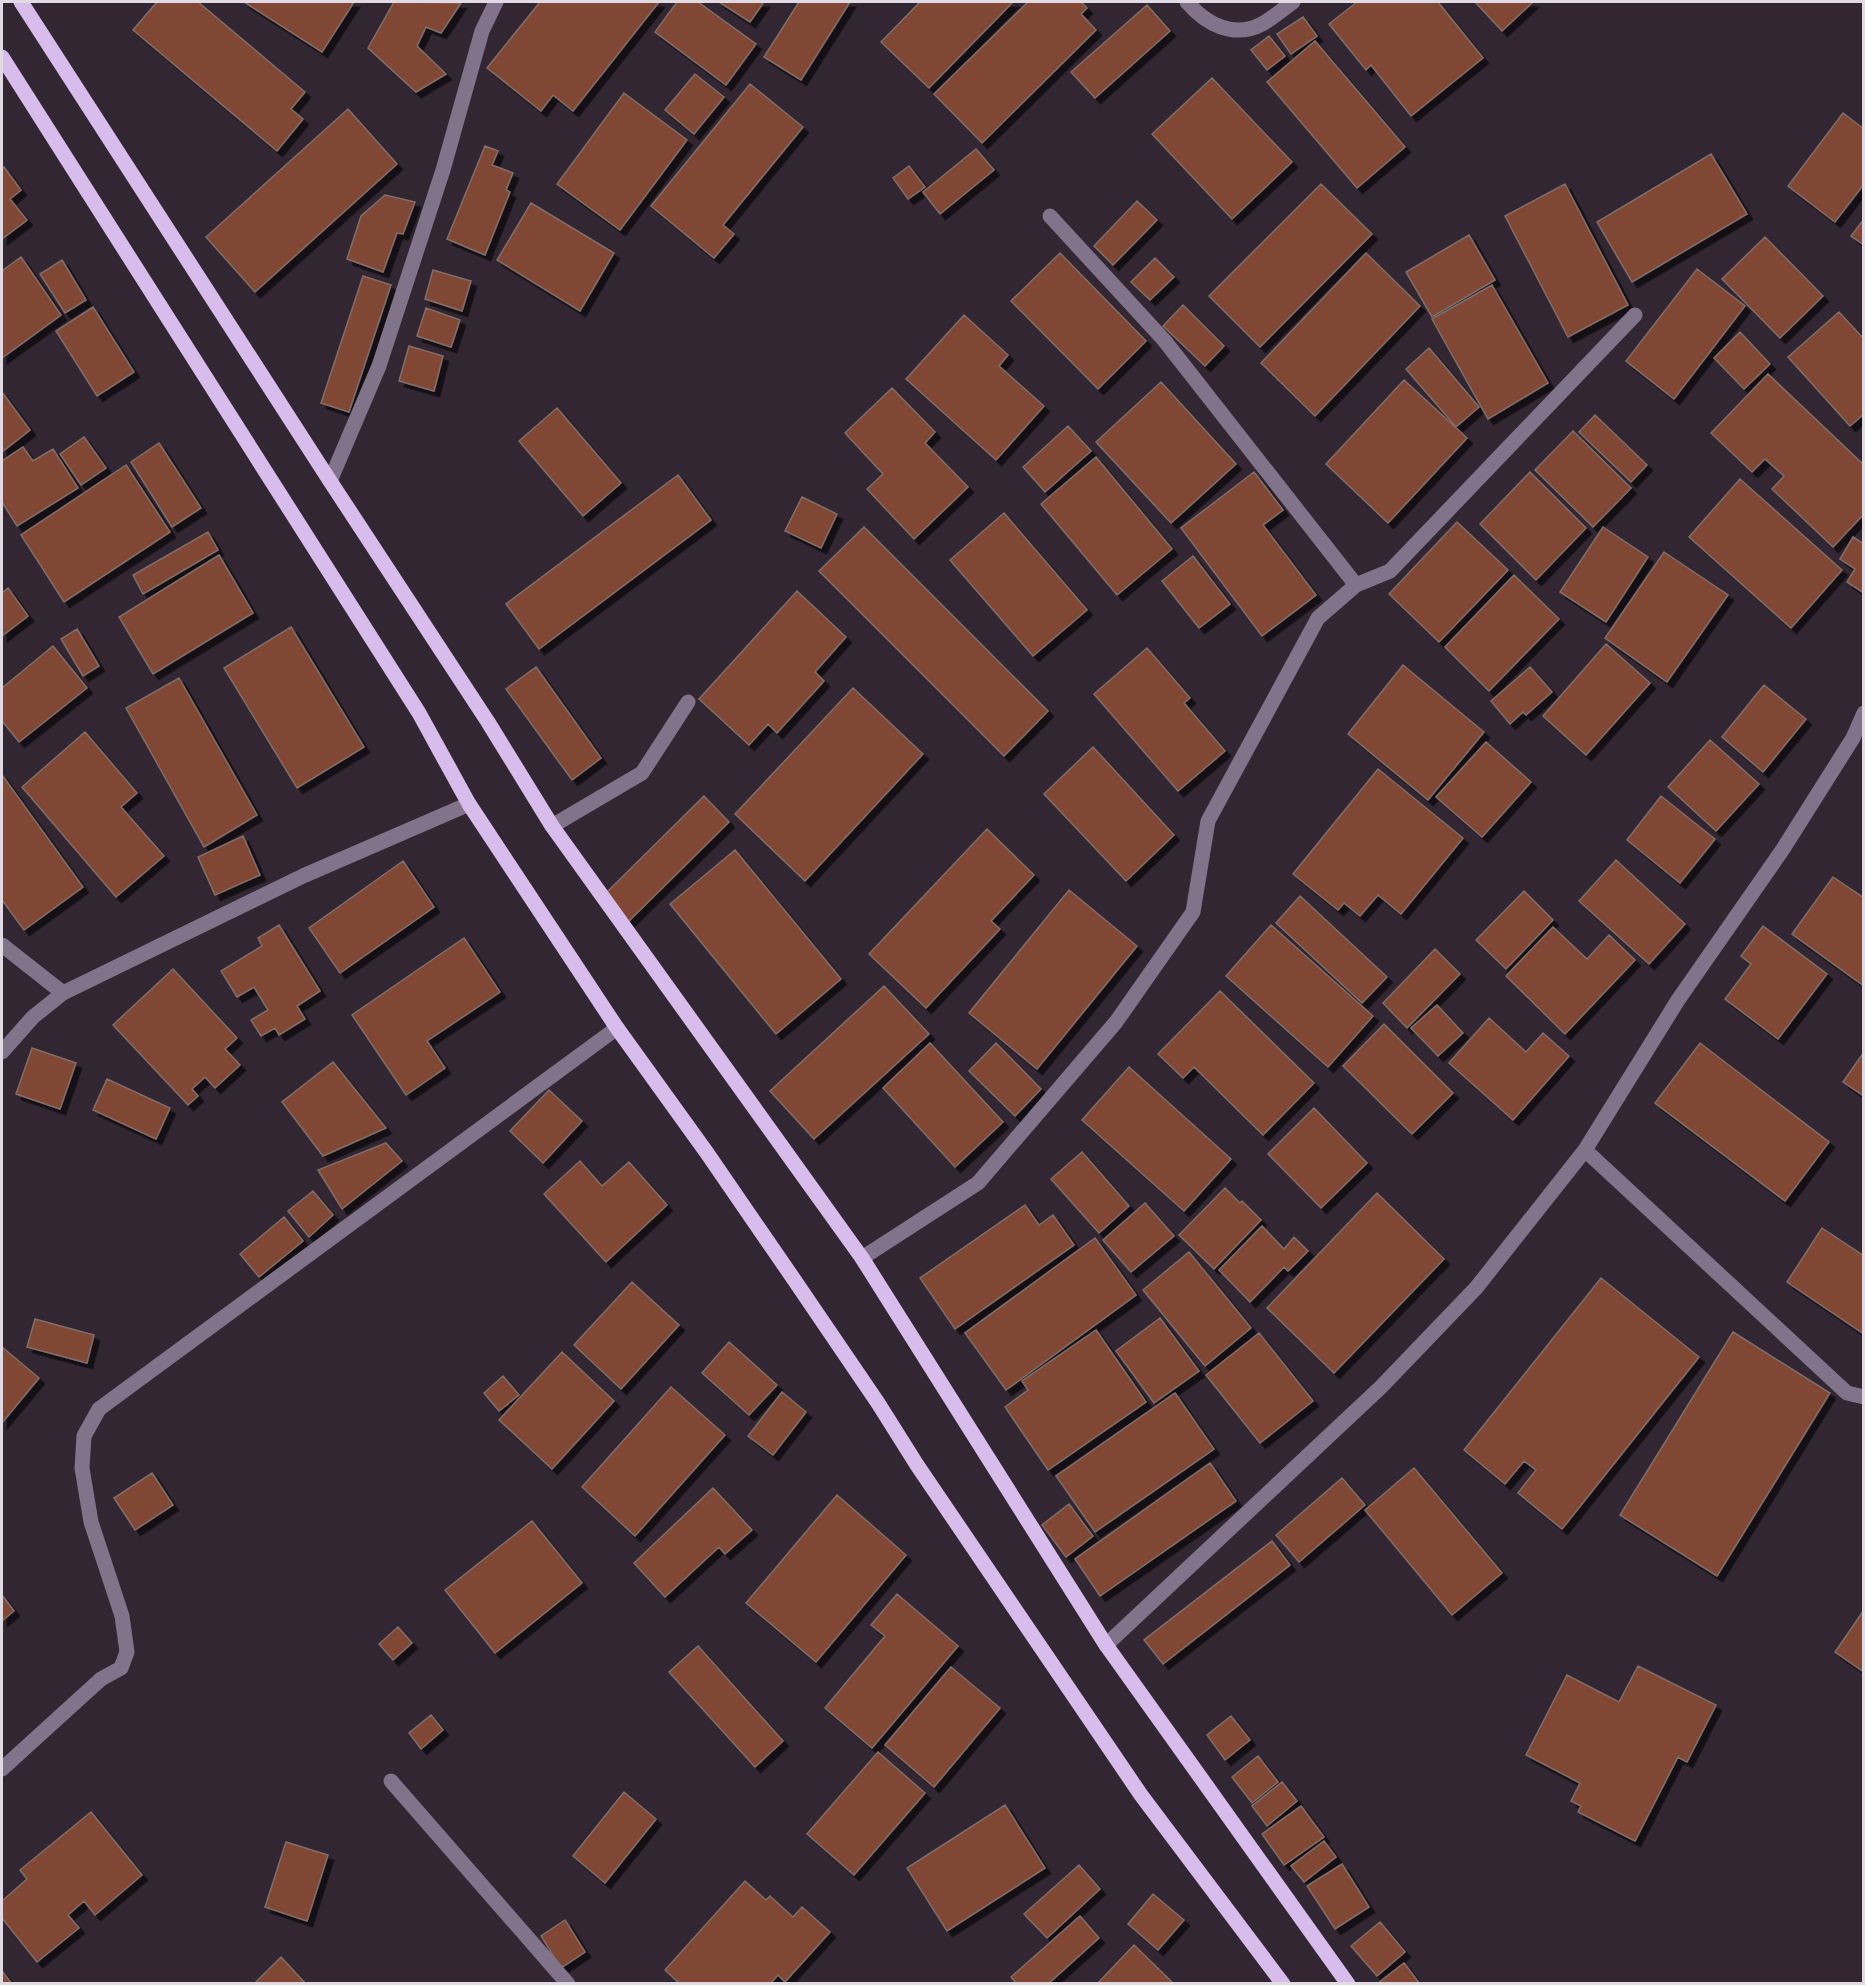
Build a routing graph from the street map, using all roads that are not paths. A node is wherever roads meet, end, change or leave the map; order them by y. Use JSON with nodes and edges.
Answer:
{"nodes":[{"id":1,"x":21,"y":2,"type":"edge"},
{"id":2,"x":495,"y":2,"type":"edge"},
{"id":3,"x":1187,"y":2,"type":"edge"},
{"id":4,"x":1293,"y":2,"type":"edge"},
{"id":5,"x":2,"y":57,"type":"edge"},
{"id":6,"x":1050,"y":216,"type":"dead end"},
{"id":7,"x":1635,"y":315,"type":"dead end"},
{"id":8,"x":330,"y":481,"type":"junction"},
{"id":9,"x":1356,"y":585,"type":"junction"},
{"id":10,"x":688,"y":702,"type":"dead end"},
{"id":11,"x":1863,"y":712,"type":"edge"},
{"id":12,"x":469,"y":804,"type":"junction"},
{"id":13,"x":552,"y":826,"type":"junction"},
{"id":14,"x":2,"y":945,"type":"edge"},
{"id":15,"x":63,"y":993,"type":"junction"},
{"id":16,"x":617,"y":1028,"type":"junction"},
{"id":17,"x":2,"y":1052,"type":"edge"},
{"id":18,"x":1585,"y":1150,"type":"junction"},
{"id":19,"x":862,"y":1258,"type":"junction"},
{"id":20,"x":1863,"y":1397,"type":"edge"},
{"id":21,"x":1106,"y":1645,"type":"junction"},
{"id":22,"x":2,"y":1769,"type":"edge"},
{"id":23,"x":391,"y":1781,"type":"dead end"},
{"id":24,"x":568,"y":1983,"type":"edge"},
{"id":25,"x":1283,"y":1983,"type":"edge"},
{"id":26,"x":1347,"y":1983,"type":"edge"}],
"edges":[{"from":1,"to":8,"type":"main road"},
{"from":2,"to":8,"type":"street"},
{"from":3,"to":4,"type":"street"},
{"from":5,"to":12,"type":"main road"},
{"from":6,"to":9,"type":"street"},
{"from":7,"to":9,"type":"street"},
{"from":8,"to":13,"type":"main road"},
{"from":9,"to":19,"type":"street"},
{"from":10,"to":13,"type":"street"},
{"from":11,"to":18,"type":"street"},
{"from":12,"to":15,"type":"street"},
{"from":12,"to":16,"type":"main road"},
{"from":13,"to":19,"type":"main road"},
{"from":14,"to":15,"type":"street"},
{"from":15,"to":17,"type":"street"},
{"from":16,"to":22,"type":"street"},
{"from":16,"to":25,"type":"main road"},
{"from":18,"to":20,"type":"street"},
{"from":18,"to":21,"type":"street"},
{"from":19,"to":21,"type":"main road"},
{"from":21,"to":26,"type":"main road"},
{"from":23,"to":24,"type":"street"}]}
